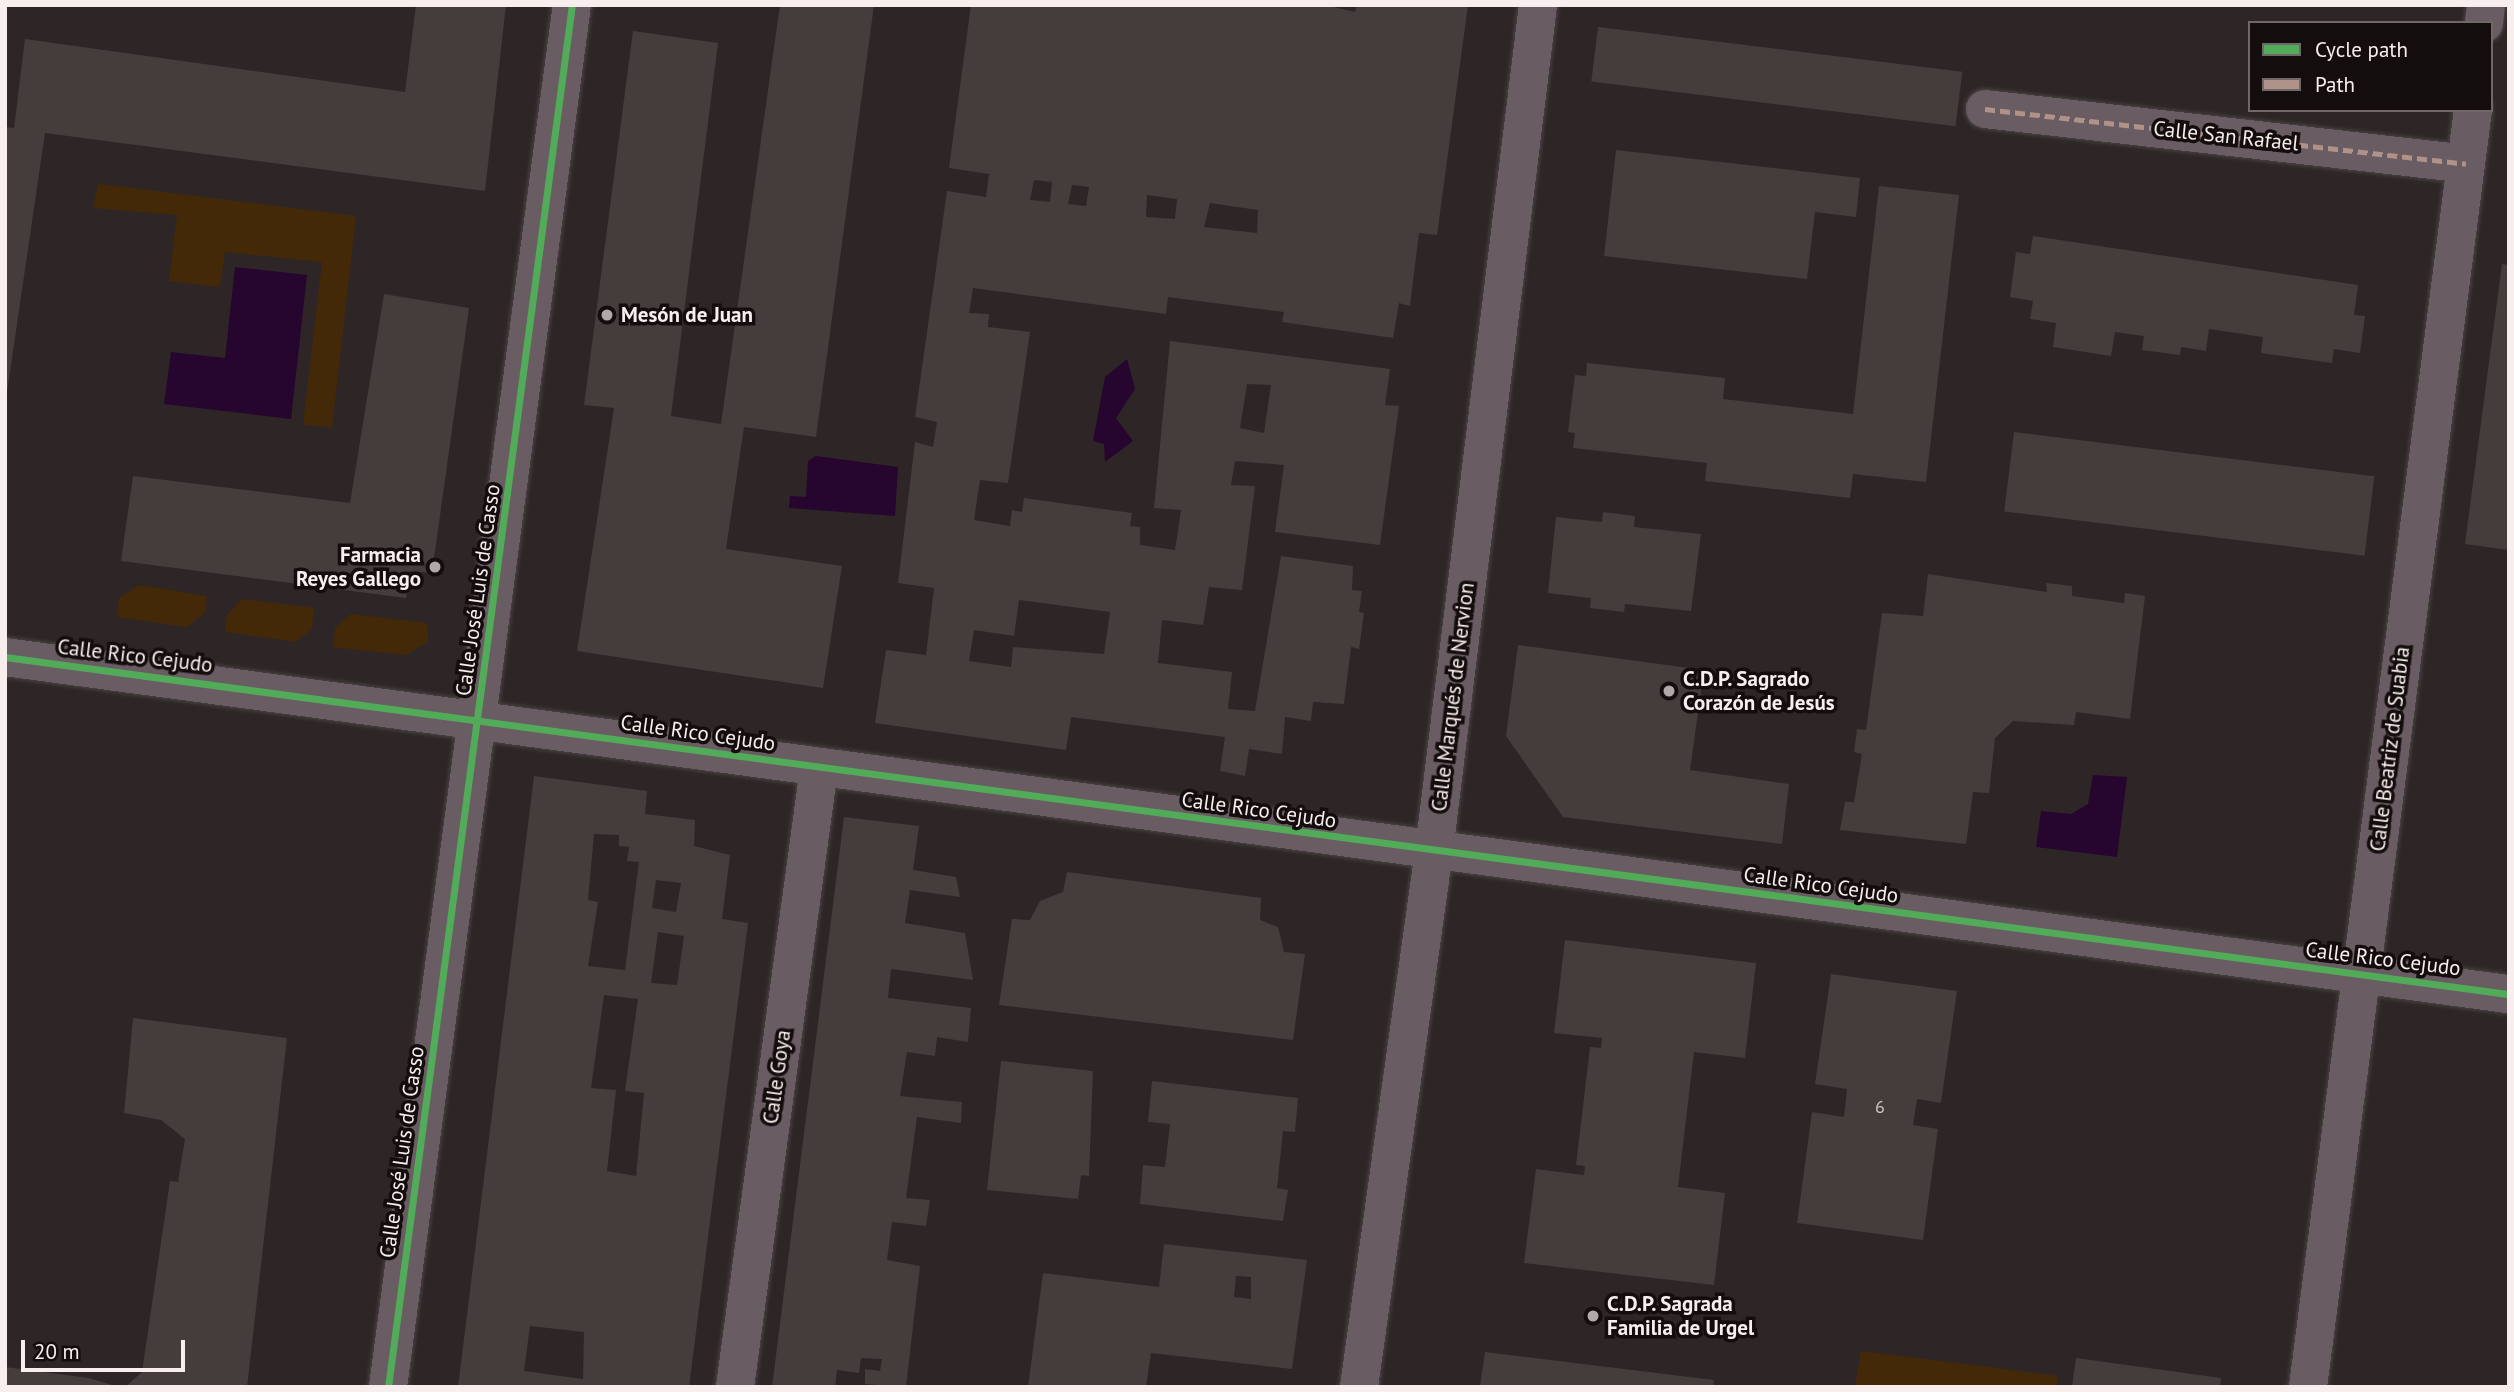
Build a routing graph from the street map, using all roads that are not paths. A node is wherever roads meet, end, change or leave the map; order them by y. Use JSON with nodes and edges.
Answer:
{"nodes":[{"id":1,"x":572,"y":5,"type":"edge"},
{"id":2,"x":1538,"y":5,"type":"edge"},
{"id":3,"x":1985,"y":109,"type":"dead end"},
{"id":4,"x":2473,"y":112,"type":"edge"},
{"id":5,"x":2466,"y":164,"type":"junction"},
{"id":6,"x":5,"y":657,"type":"edge"},
{"id":7,"x":478,"y":720,"type":"junction"},
{"id":8,"x":819,"y":768,"type":"junction"},
{"id":9,"x":1434,"y":851,"type":"junction"},
{"id":10,"x":2361,"y":974,"type":"junction"},
{"id":11,"x":2509,"y":993,"type":"edge"},
{"id":12,"x":388,"y":1387,"type":"edge"},
{"id":13,"x":735,"y":1387,"type":"edge"},
{"id":14,"x":1359,"y":1387,"type":"edge"},
{"id":15,"x":2308,"y":1387,"type":"edge"}],
"edges":[{"from":1,"to":7,"type":"street","name":"Calle José Luis de Casso"},
{"from":2,"to":9,"type":"street","name":"Calle Marqués de Nervion"},
{"from":3,"to":5,"type":"street","name":"Calle San Rafael"},
{"from":4,"to":5,"type":"street","name":"Calle Beatriz de Suabia"},
{"from":5,"to":10,"type":"street","name":"Calle Beatriz de Suabia"},
{"from":6,"to":7,"type":"street","name":"Calle Rico Cejudo"},
{"from":7,"to":8,"type":"street","name":"Calle Rico Cejudo"},
{"from":7,"to":12,"type":"street","name":"Calle José Luis de Casso"},
{"from":8,"to":9,"type":"street","name":"Calle Rico Cejudo"},
{"from":8,"to":13,"type":"street","name":"Calle Goya"},
{"from":9,"to":10,"type":"street","name":"Calle Rico Cejudo"},
{"from":9,"to":14,"type":"street","name":"Calle Marqués de Nervion"},
{"from":10,"to":11,"type":"street","name":"Calle Rico Cejudo"},
{"from":10,"to":15,"type":"street","name":"Calle Beatriz de Suabia"}]}
